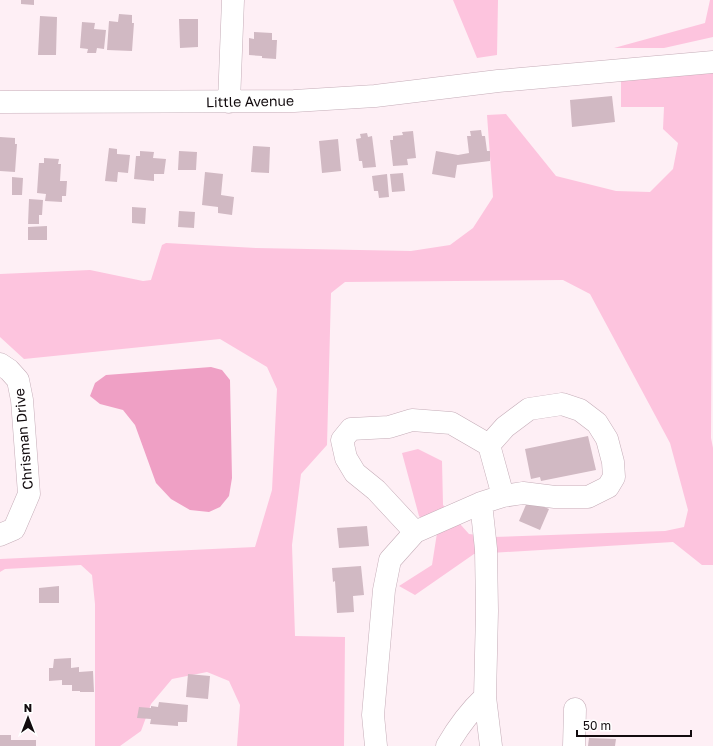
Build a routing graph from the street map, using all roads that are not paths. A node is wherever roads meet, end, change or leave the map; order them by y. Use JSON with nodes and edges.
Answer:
{"nodes":[{"id":1,"x":233,"y":0,"type":"edge"},
{"id":2,"x":713,"y":62,"type":"edge"},
{"id":3,"x":0,"y":102,"type":"edge"},
{"id":4,"x":229,"y":102,"type":"junction"},
{"id":5,"x":0,"y":364,"type":"edge"},
{"id":6,"x":489,"y":445,"type":"junction"},
{"id":7,"x":503,"y":496,"type":"junction"},
{"id":8,"x":481,"y":504,"type":"junction"},
{"id":9,"x":415,"y":532,"type":"junction"},
{"id":10,"x":0,"y":535,"type":"edge"},
{"id":11,"x":485,"y":697,"type":"junction"},
{"id":12,"x":575,"y":709,"type":"dead end"},
{"id":13,"x":376,"y":746,"type":"edge"},
{"id":14,"x":447,"y":746,"type":"edge"},
{"id":15,"x":491,"y":746,"type":"edge"},
{"id":16,"x":574,"y":746,"type":"edge"}],
"edges":[{"from":1,"to":4,"type":"street"},
{"from":2,"to":4,"type":"street","name":"Little Avenue"},
{"from":3,"to":4,"type":"street","name":"Little Avenue"},
{"from":5,"to":10,"type":"street","name":"Chrisman Drive"},
{"from":6,"to":7,"type":"street"},
{"from":6,"to":7,"type":"street"},
{"from":6,"to":9,"type":"street"},
{"from":7,"to":8,"type":"street"},
{"from":8,"to":9,"type":"street"},
{"from":8,"to":11,"type":"street"},
{"from":9,"to":13,"type":"street"},
{"from":11,"to":14,"type":"street"},
{"from":11,"to":15,"type":"street"},
{"from":12,"to":16,"type":"street"}]}
